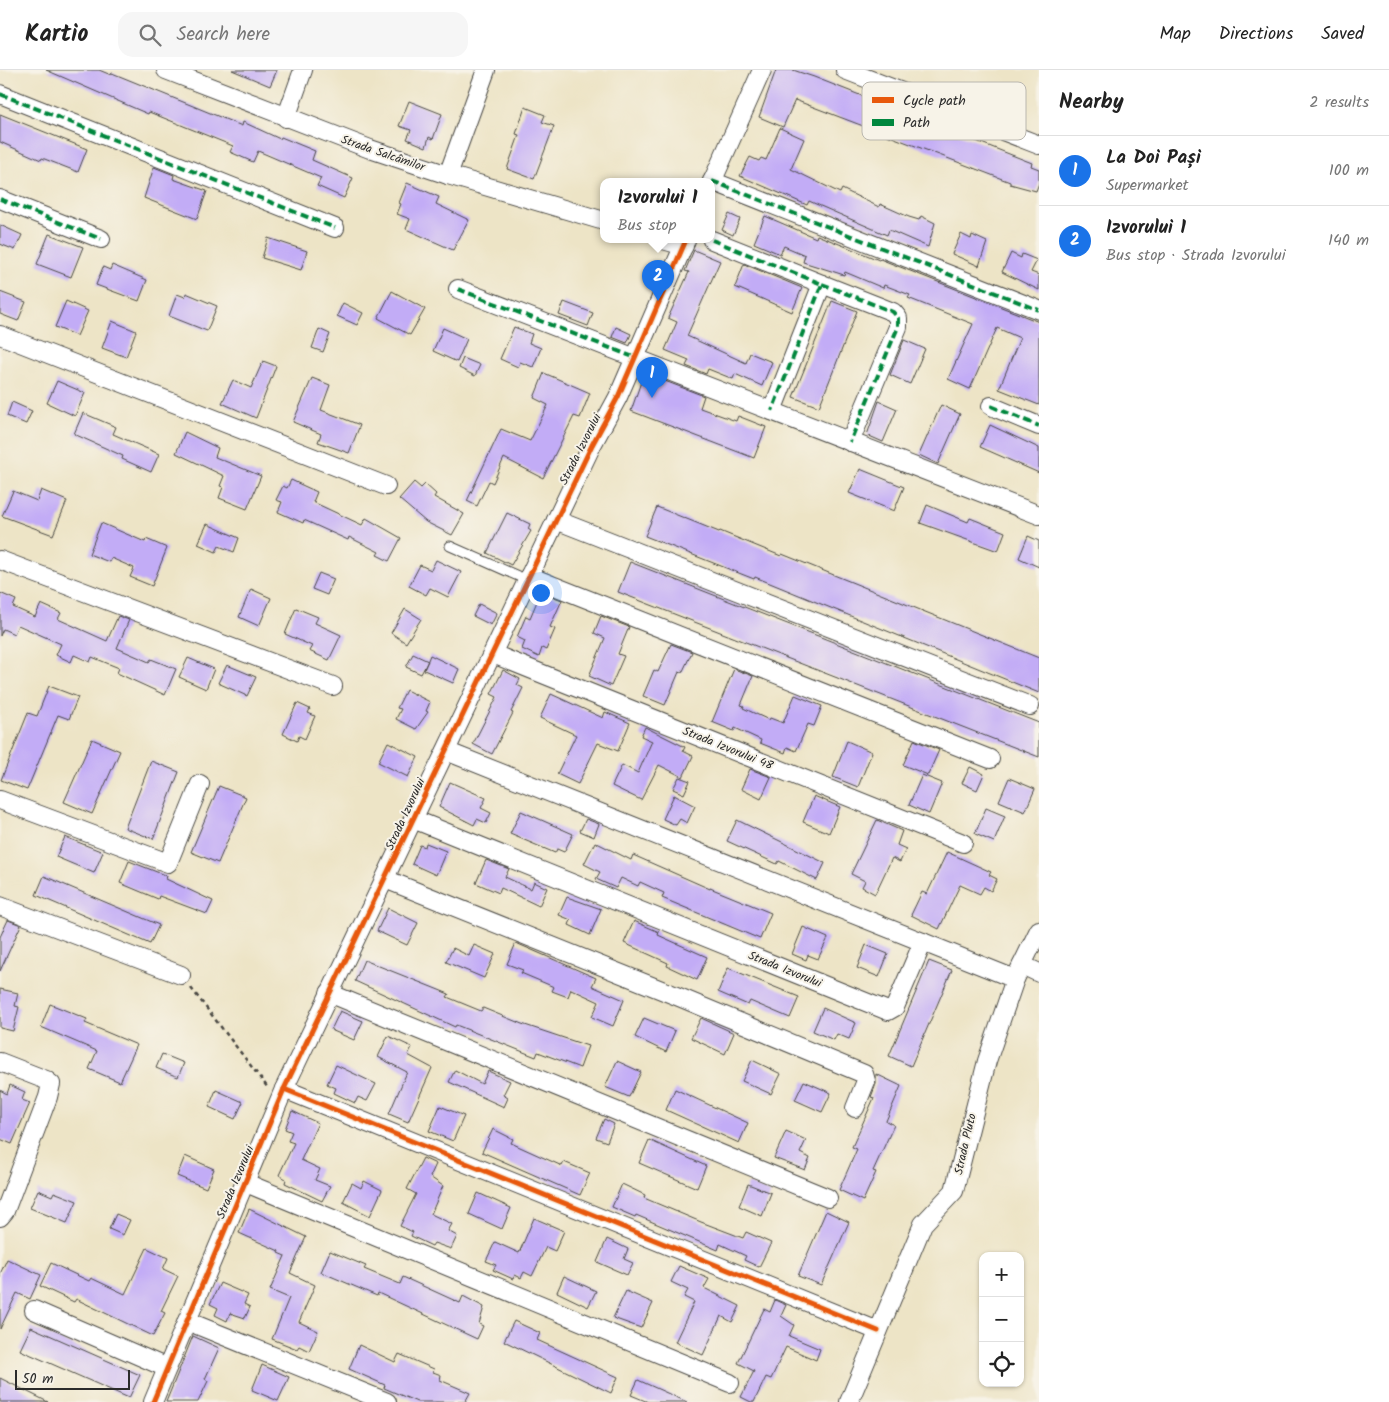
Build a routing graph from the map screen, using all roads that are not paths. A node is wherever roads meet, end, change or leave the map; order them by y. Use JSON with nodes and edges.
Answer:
{"nodes":[{"id":1,"x":166,"y":70,"type":"edge"},
{"id":2,"x":303,"y":70,"type":"edge"},
{"id":3,"x":486,"y":70,"type":"edge"},
{"id":4,"x":762,"y":70,"type":"edge"},
{"id":5,"x":845,"y":70,"type":"edge"},
{"id":6,"x":876,"y":82,"type":"edge"},
{"id":7,"x":0,"y":94,"type":"edge"},
{"id":8,"x":286,"y":118,"type":"junction"},
{"id":9,"x":1026,"y":140,"type":"edge"},
{"id":10,"x":1039,"y":145,"type":"edge"},
{"id":11,"x":448,"y":175,"type":"junction"},
{"id":12,"x":714,"y":178,"type":"edge"},
{"id":13,"x":715,"y":183,"type":"edge"},
{"id":14,"x":0,"y":199,"type":"edge"},
{"id":15,"x":600,"y":220,"type":"edge"},
{"id":16,"x":335,"y":228,"type":"dead end"},
{"id":17,"x":102,"y":239,"type":"dead end"},
{"id":18,"x":715,"y":241,"type":"edge"},
{"id":19,"x":685,"y":243,"type":"edge"},
{"id":20,"x":822,"y":284,"type":"junction"},
{"id":21,"x":458,"y":289,"type":"dead end"},
{"id":22,"x":1039,"y":310,"type":"edge"},
{"id":23,"x":0,"y":334,"type":"edge"},
{"id":24,"x":636,"y":358,"type":"junction"},
{"id":25,"x":991,"y":406,"type":"dead end"},
{"id":26,"x":772,"y":411,"type":"junction"},
{"id":27,"x":1039,"y":426,"type":"edge"},
{"id":28,"x":850,"y":442,"type":"junction"},
{"id":29,"x":386,"y":486,"type":"dead end"},
{"id":30,"x":1039,"y":515,"type":"edge"},
{"id":31,"x":556,"y":520,"type":"junction"},
{"id":32,"x":450,"y":546,"type":"dead end"},
{"id":33,"x":0,"y":560,"type":"edge"},
{"id":34,"x":528,"y":578,"type":"junction"},
{"id":35,"x":493,"y":654,"type":"junction"},
{"id":36,"x":333,"y":686,"type":"dead end"},
{"id":37,"x":1030,"y":706,"type":"dead end"},
{"id":38,"x":446,"y":751,"type":"junction"},
{"id":39,"x":990,"y":759,"type":"dead end"},
{"id":40,"x":200,"y":784,"type":"dead end"},
{"id":41,"x":0,"y":800,"type":"edge"},
{"id":42,"x":414,"y":818,"type":"junction"},
{"id":43,"x":963,"y":843,"type":"dead end"},
{"id":44,"x":385,"y":879,"type":"junction"},
{"id":45,"x":0,"y":906,"type":"edge"},
{"id":46,"x":1039,"y":930,"type":"edge"},
{"id":47,"x":923,"y":942,"type":"junction"},
{"id":48,"x":1019,"y":972,"type":"junction"},
{"id":49,"x":1039,"y":972,"type":"edge"},
{"id":50,"x":181,"y":975,"type":"road end"},
{"id":51,"x":328,"y":993,"type":"junction"},
{"id":52,"x":0,"y":1062,"type":"edge"},
{"id":53,"x":284,"y":1089,"type":"junction"},
{"id":54,"x":855,"y":1108,"type":"dead end"},
{"id":55,"x":246,"y":1183,"type":"junction"},
{"id":56,"x":828,"y":1198,"type":"dead end"},
{"id":57,"x":0,"y":1217,"type":"edge"},
{"id":58,"x":34,"y":1310,"type":"dead end"},
{"id":59,"x":187,"y":1321,"type":"junction"},
{"id":60,"x":878,"y":1331,"type":"junction"},
{"id":61,"x":167,"y":1368,"type":"junction"},
{"id":62,"x":730,"y":1383,"type":"dead end"},
{"id":63,"x":152,"y":1402,"type":"edge"},
{"id":64,"x":387,"y":1402,"type":"edge"},
{"id":65,"x":849,"y":1402,"type":"edge"}],
"edges":[{"from":1,"to":8,"type":"street","name":"Strada Salcâmilor"},
{"from":2,"to":8,"type":"street"},
{"from":3,"to":11,"type":"street"},
{"from":4,"to":12,"type":"street"},
{"from":5,"to":6,"type":"street"},
{"from":7,"to":16,"type":"street"},
{"from":8,"to":11,"type":"street","name":"Strada Salcâmilor"},
{"from":9,"to":10,"type":"street"},
{"from":11,"to":15,"type":"street","name":"Strada Salcâmilor"},
{"from":13,"to":22,"type":"street"},
{"from":14,"to":17,"type":"street"},
{"from":18,"to":20,"type":"street"},
{"from":19,"to":24,"type":"street","name":"Strada Izvorului"},
{"from":20,"to":26,"type":"street"},
{"from":20,"to":28,"type":"street"},
{"from":21,"to":24,"type":"street"},
{"from":23,"to":29,"type":"street"},
{"from":24,"to":26,"type":"street"},
{"from":24,"to":31,"type":"street","name":"Strada Izvorului"},
{"from":25,"to":27,"type":"street"},
{"from":26,"to":28,"type":"street"},
{"from":28,"to":30,"type":"street"},
{"from":31,"to":34,"type":"street","name":"Strada Izvorului"},
{"from":31,"to":37,"type":"street"},
{"from":32,"to":34,"type":"lane"},
{"from":33,"to":36,"type":"street"},
{"from":34,"to":35,"type":"street","name":"Strada Izvorului"},
{"from":34,"to":39,"type":"street"},
{"from":35,"to":38,"type":"street","name":"Strada Izvorului"},
{"from":35,"to":43,"type":"street","name":"Strada Izvorului 48"},
{"from":38,"to":42,"type":"street","name":"Strada Izvorului"},
{"from":38,"to":47,"type":"street"},
{"from":40,"to":41,"type":"street"},
{"from":42,"to":44,"type":"street","name":"Strada Izvorului"},
{"from":42,"to":47,"type":"street","name":"Strada Izvorului"},
{"from":44,"to":51,"type":"street","name":"Strada Izvorului"},
{"from":44,"to":54,"type":"street"},
{"from":45,"to":50,"type":"street"},
{"from":46,"to":48,"type":"street","name":"Strada Pluto"},
{"from":47,"to":48,"type":"street"},
{"from":48,"to":49,"type":"street"},
{"from":48,"to":60,"type":"street","name":"Strada Pluto"},
{"from":51,"to":53,"type":"street","name":"Strada Izvorului"},
{"from":51,"to":56,"type":"street"},
{"from":52,"to":57,"type":"street"},
{"from":53,"to":55,"type":"street","name":"Strada Izvorului"},
{"from":53,"to":60,"type":"street"},
{"from":55,"to":59,"type":"street","name":"Strada Izvorului"},
{"from":55,"to":62,"type":"street"},
{"from":58,"to":61,"type":"street"},
{"from":59,"to":61,"type":"street","name":"Strada Izvorului"},
{"from":59,"to":64,"type":"street"},
{"from":60,"to":65,"type":"street","name":"Strada Pluto"},
{"from":61,"to":63,"type":"street","name":"Strada Izvorului"}]}
